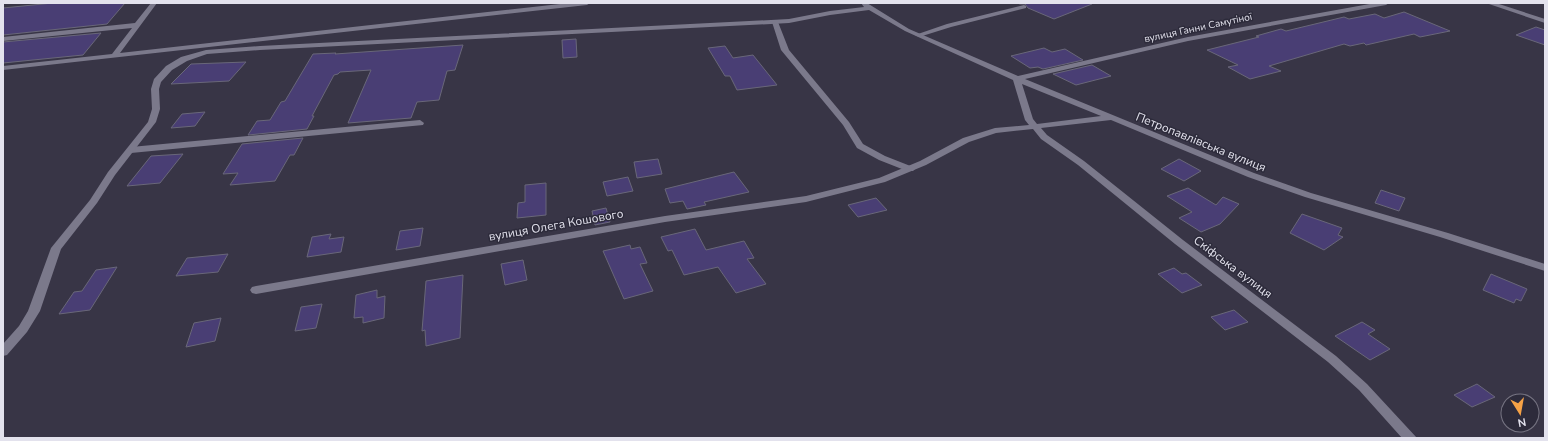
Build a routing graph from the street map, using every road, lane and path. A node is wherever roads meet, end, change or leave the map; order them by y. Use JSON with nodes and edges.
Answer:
{"nodes":[{"id":1,"x":154,"y":3,"type":"edge"},
{"id":2,"x":587,"y":3,"type":"edge"},
{"id":3,"x":1386,"y":3,"type":"edge"},
{"id":4,"x":1489,"y":3,"type":"edge"},
{"id":5,"x":866,"y":6,"type":"edge"},
{"id":6,"x":1024,"y":7,"type":"dead end"},
{"id":7,"x":1545,"y":21,"type":"edge"},
{"id":8,"x":775,"y":22,"type":"junction"},
{"id":9,"x":137,"y":25,"type":"junction"},
{"id":10,"x":919,"y":35,"type":"junction"},
{"id":11,"x":3,"y":39,"type":"edge"},
{"id":12,"x":114,"y":56,"type":"junction"},
{"id":13,"x":3,"y":68,"type":"edge"},
{"id":14,"x":1016,"y":79,"type":"junction"},
{"id":15,"x":1110,"y":118,"type":"junction"},
{"id":16,"x":420,"y":123,"type":"dead end"},
{"id":17,"x":1033,"y":126,"type":"junction"},
{"id":18,"x":131,"y":150,"type":"junction"},
{"id":19,"x":910,"y":169,"type":"junction"},
{"id":20,"x":1545,"y":268,"type":"edge"},
{"id":21,"x":256,"y":290,"type":"dead end"},
{"id":22,"x":3,"y":352,"type":"edge"},
{"id":23,"x":1410,"y":438,"type":"edge"}],
"edges":[{"from":1,"to":9,"type":"street"},
{"from":2,"to":12,"type":"street"},
{"from":3,"to":14,"type":"street","name":"вулиця Ганни Самутіної"},
{"from":4,"to":7,"type":"street"},
{"from":5,"to":8,"type":"street"},
{"from":5,"to":10,"type":"street","name":"Петропавлівська вулиця"},
{"from":6,"to":10,"type":"street"},
{"from":8,"to":18,"type":"street"},
{"from":8,"to":19,"type":"street"},
{"from":9,"to":11,"type":"street"},
{"from":9,"to":12,"type":"street"},
{"from":10,"to":14,"type":"street","name":"Петропавлівська вулиця"},
{"from":12,"to":13,"type":"street"},
{"from":14,"to":15,"type":"street","name":"Петропавлівська вулиця"},
{"from":14,"to":17,"type":"street"},
{"from":15,"to":17,"type":"street","name":"вулиця Олега Кошового"},
{"from":15,"to":20,"type":"street","name":"Петропавлівська вулиця"},
{"from":16,"to":18,"type":"street"},
{"from":17,"to":19,"type":"street","name":"вулиця Олега Кошового"},
{"from":17,"to":23,"type":"street","name":"Скіфська вулиця"},
{"from":18,"to":22,"type":"street"},
{"from":19,"to":21,"type":"street","name":"вулиця Олега Кошового"}]}
